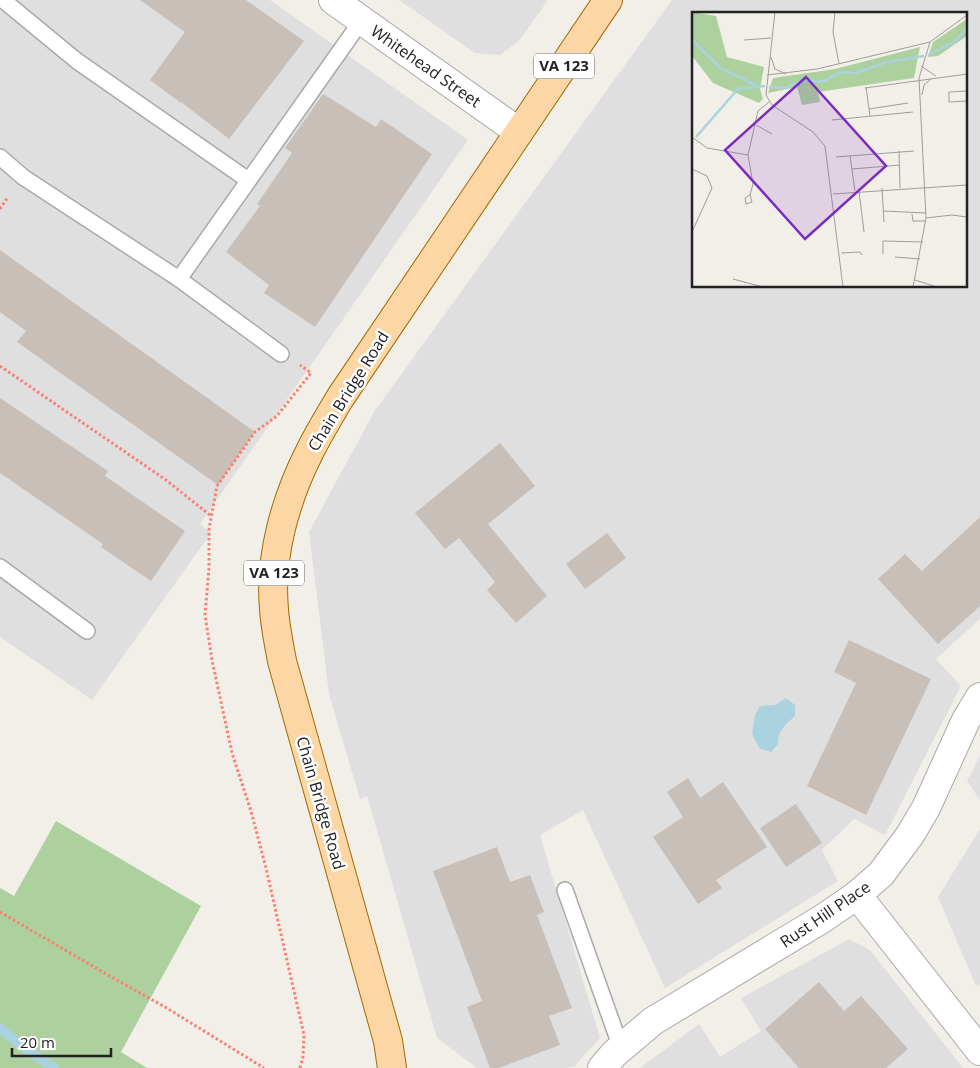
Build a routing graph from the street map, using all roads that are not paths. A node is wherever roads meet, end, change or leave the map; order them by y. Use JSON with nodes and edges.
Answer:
{"nodes":[{"id":1,"x":4,"y":0,"type":"edge"},
{"id":2,"x":334,"y":0,"type":"edge"},
{"id":3,"x":608,"y":0,"type":"edge"},
{"id":4,"x":362,"y":20,"type":"junction"},
{"id":5,"x":519,"y":132,"type":"junction"},
{"id":6,"x":0,"y":157,"type":"edge"},
{"id":7,"x":248,"y":180,"type":"junction"},
{"id":8,"x":179,"y":279,"type":"junction"},
{"id":9,"x":282,"y":354,"type":"dead end"},
{"id":10,"x":0,"y":567,"type":"edge"},
{"id":11,"x":87,"y":631,"type":"dead end"},
{"id":12,"x":980,"y":697,"type":"edge"},
{"id":13,"x":565,"y":890,"type":"dead end"},
{"id":14,"x":857,"y":895,"type":"junction"},
{"id":15,"x":621,"y":1048,"type":"junction"},
{"id":16,"x":980,"y":1051,"type":"edge"},
{"id":17,"x":392,"y":1068,"type":"edge"},
{"id":18,"x":602,"y":1068,"type":"edge"}],
"edges":[{"from":1,"to":7,"type":"lane"},
{"from":2,"to":4,"type":"street","name":"Whitehead Street"},
{"from":3,"to":5,"type":"main road","name":"Chain Bridge Road","number":"VA 123"},
{"from":4,"to":5,"type":"street","name":"Whitehead Street"},
{"from":4,"to":7,"type":"lane"},
{"from":5,"to":17,"type":"main road","name":"Chain Bridge Road","number":"VA 123"},
{"from":6,"to":8,"type":"lane"},
{"from":7,"to":8,"type":"lane"},
{"from":8,"to":9,"type":"lane"},
{"from":10,"to":11,"type":"lane"},
{"from":12,"to":14,"type":"street","name":"Rust Hill Place"},
{"from":13,"to":15,"type":"lane"},
{"from":14,"to":15,"type":"street","name":"Rust Hill Place"},
{"from":14,"to":16,"type":"street"},
{"from":15,"to":18,"type":"street","name":"Rust Hill Place"}]}
